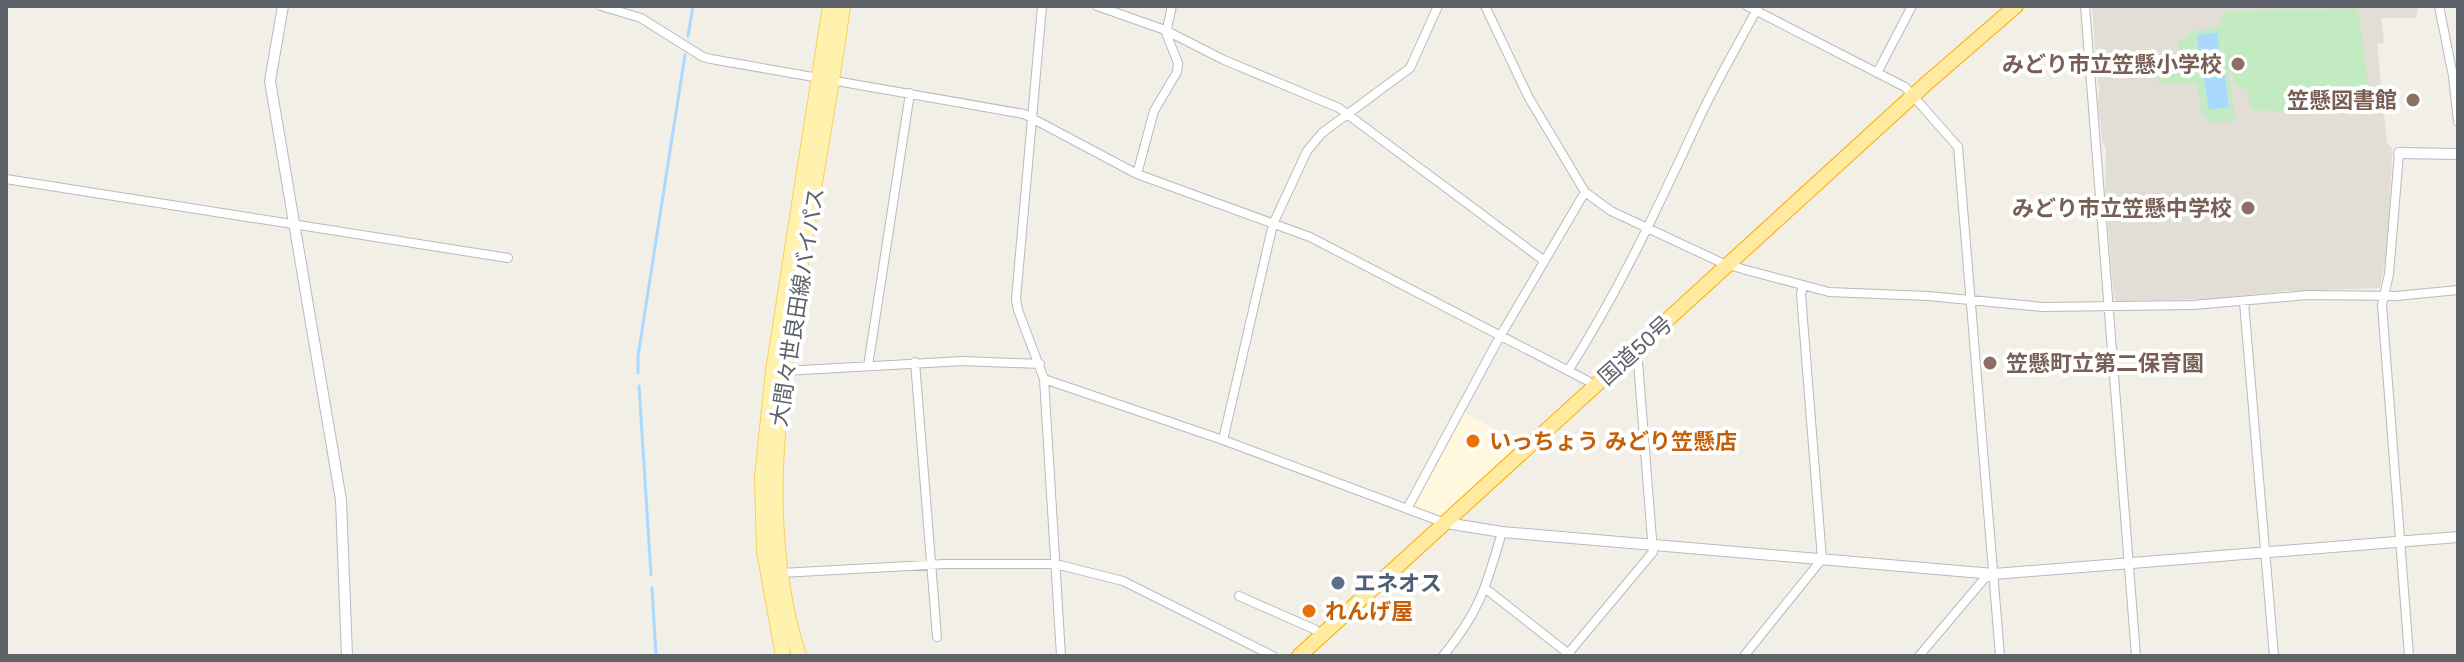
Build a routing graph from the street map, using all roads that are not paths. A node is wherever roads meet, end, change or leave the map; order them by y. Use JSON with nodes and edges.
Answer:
{"nodes":[{"id":1,"x":283,"y":6,"type":"edge"},
{"id":2,"x":601,"y":6,"type":"edge"},
{"id":3,"x":830,"y":6,"type":"edge"},
{"id":4,"x":843,"y":6,"type":"edge"},
{"id":5,"x":1042,"y":6,"type":"edge"},
{"id":6,"x":1097,"y":6,"type":"edge"},
{"id":7,"x":1172,"y":6,"type":"edge"},
{"id":8,"x":1438,"y":6,"type":"edge"},
{"id":9,"x":1485,"y":6,"type":"edge"},
{"id":10,"x":1912,"y":6,"type":"edge"},
{"id":11,"x":2004,"y":6,"type":"edge"},
{"id":12,"x":2016,"y":6,"type":"edge"},
{"id":13,"x":2085,"y":6,"type":"edge"},
{"id":14,"x":2439,"y":6,"type":"edge"},
{"id":15,"x":1754,"y":8,"type":"edge"},
{"id":16,"x":1165,"y":30,"type":"junction"},
{"id":17,"x":1971,"y":44,"type":"junction"},
{"id":18,"x":1877,"y":73,"type":"junction"},
{"id":19,"x":826,"y":78,"type":"junction"},
{"id":20,"x":910,"y":93,"type":"junction"},
{"id":21,"x":1914,"y":95,"type":"junction"},
{"id":22,"x":1349,"y":114,"type":"junction"},
{"id":23,"x":1031,"y":117,"type":"junction"},
{"id":24,"x":2458,"y":122,"type":"edge"},
{"id":25,"x":2399,"y":153,"type":"joint"},
{"id":26,"x":2458,"y":154,"type":"edge"},
{"id":27,"x":1137,"y":174,"type":"junction"},
{"id":28,"x":6,"y":179,"type":"edge"},
{"id":29,"x":1585,"y":192,"type":"junction"},
{"id":30,"x":1273,"y":224,"type":"junction"},
{"id":31,"x":293,"y":225,"type":"junction"},
{"id":32,"x":1649,"y":229,"type":"junction"},
{"id":33,"x":508,"y":258,"type":"dead end"},
{"id":34,"x":1543,"y":260,"type":"junction"},
{"id":35,"x":1729,"y":265,"type":"junction"},
{"id":36,"x":1803,"y":286,"type":"junction"},
{"id":37,"x":2458,"y":290,"type":"edge"},
{"id":38,"x":2384,"y":296,"type":"junction"},
{"id":39,"x":1972,"y":300,"type":"junction"},
{"id":40,"x":2244,"y":302,"type":"junction"},
{"id":41,"x":2109,"y":307,"type":"junction"},
{"id":42,"x":1501,"y":336,"type":"junction"},
{"id":43,"x":1633,"y":351,"type":"junction"},
{"id":44,"x":915,"y":362,"type":"junction"},
{"id":45,"x":1040,"y":364,"type":"junction"},
{"id":46,"x":868,"y":366,"type":"junction"},
{"id":47,"x":784,"y":371,"type":"junction"},
{"id":48,"x":1568,"y":371,"type":"junction"},
{"id":49,"x":1044,"y":379,"type":"junction"},
{"id":50,"x":1594,"y":387,"type":"junction"},
{"id":51,"x":1223,"y":440,"type":"junction"},
{"id":52,"x":1407,"y":509,"type":"junction"},
{"id":53,"x":1446,"y":523,"type":"junction"},
{"id":54,"x":1502,"y":532,"type":"junction"},
{"id":55,"x":2458,"y":537,"type":"edge"},
{"id":56,"x":2399,"y":542,"type":"junction"},
{"id":57,"x":1653,"y":545,"type":"junction"},
{"id":58,"x":2265,"y":552,"type":"junction"},
{"id":59,"x":1822,"y":559,"type":"junction"},
{"id":60,"x":2128,"y":563,"type":"junction"},
{"id":61,"x":931,"y":564,"type":"junction"},
{"id":62,"x":1056,"y":564,"type":"junction"},
{"id":63,"x":781,"y":573,"type":"junction"},
{"id":64,"x":1994,"y":574,"type":"junction"},
{"id":65,"x":1486,"y":589,"type":"junction"},
{"id":66,"x":1239,"y":596,"type":"dead end"},
{"id":67,"x":1322,"y":635,"type":"junction"},
{"id":68,"x":937,"y":637,"type":"dead end"},
{"id":69,"x":1568,"y":655,"type":"edge"},
{"id":70,"x":347,"y":656,"type":"edge"},
{"id":71,"x":783,"y":656,"type":"edge"},
{"id":72,"x":799,"y":656,"type":"edge"},
{"id":73,"x":1061,"y":656,"type":"edge"},
{"id":74,"x":1273,"y":656,"type":"edge"},
{"id":75,"x":1299,"y":656,"type":"edge"},
{"id":76,"x":1443,"y":656,"type":"edge"},
{"id":77,"x":1744,"y":656,"type":"edge"},
{"id":78,"x":1919,"y":656,"type":"edge"},
{"id":79,"x":2000,"y":656,"type":"edge"},
{"id":80,"x":2136,"y":656,"type":"edge"},
{"id":81,"x":2274,"y":656,"type":"edge"},
{"id":82,"x":2409,"y":656,"type":"edge"}],
"edges":[{"from":1,"to":31,"type":"street"},
{"from":2,"to":19,"type":"street"},
{"from":3,"to":19,"type":"main road","name":"大間々世良田線バイパス"},
{"from":4,"to":19,"type":"main road","name":"大間々世良田線バイパス"},
{"from":5,"to":23,"type":"street"},
{"from":6,"to":16,"type":"street"},
{"from":7,"to":16,"type":"street"},
{"from":8,"to":22,"type":"street"},
{"from":9,"to":29,"type":"street"},
{"from":10,"to":18,"type":"street"},
{"from":11,"to":17,"type":"highway"},
{"from":12,"to":17,"type":"highway"},
{"from":13,"to":41,"type":"street"},
{"from":14,"to":24,"type":"street"},
{"from":15,"to":18,"type":"street"},
{"from":15,"to":32,"type":"street"},
{"from":16,"to":22,"type":"street"},
{"from":16,"to":27,"type":"street"},
{"from":17,"to":21,"type":"highway","name":"国道50号"},
{"from":18,"to":21,"type":"street"},
{"from":19,"to":20,"type":"street"},
{"from":19,"to":47,"type":"main road","name":"大間々世良田線バイパス"},
{"from":19,"to":71,"type":"main road","name":"大間々世良田線バイパス"},
{"from":20,"to":23,"type":"street"},
{"from":20,"to":46,"type":"street"},
{"from":21,"to":35,"type":"highway","name":"国道50号"},
{"from":21,"to":39,"type":"street"},
{"from":22,"to":30,"type":"street"},
{"from":22,"to":34,"type":"street"},
{"from":23,"to":27,"type":"street"},
{"from":23,"to":45,"type":"street"},
{"from":25,"to":26,"type":"street"},
{"from":25,"to":38,"type":"street"},
{"from":27,"to":30,"type":"street"},
{"from":28,"to":31,"type":"street"},
{"from":29,"to":32,"type":"street"},
{"from":29,"to":34,"type":"street"},
{"from":30,"to":42,"type":"street"},
{"from":30,"to":51,"type":"street"},
{"from":31,"to":33,"type":"street"},
{"from":31,"to":70,"type":"street"},
{"from":32,"to":35,"type":"street"},
{"from":32,"to":48,"type":"street"},
{"from":34,"to":42,"type":"street"},
{"from":35,"to":36,"type":"street"},
{"from":35,"to":43,"type":"highway","name":"国道50号"},
{"from":36,"to":39,"type":"street"},
{"from":36,"to":59,"type":"street"},
{"from":37,"to":38,"type":"street"},
{"from":38,"to":40,"type":"street"},
{"from":38,"to":56,"type":"street"},
{"from":39,"to":41,"type":"street"},
{"from":39,"to":64,"type":"street"},
{"from":40,"to":41,"type":"street"},
{"from":40,"to":58,"type":"street"},
{"from":41,"to":60,"type":"street"},
{"from":42,"to":48,"type":"street"},
{"from":42,"to":52,"type":"street"},
{"from":43,"to":50,"type":"highway","name":"国道50号"},
{"from":43,"to":57,"type":"street"},
{"from":44,"to":45,"type":"street"},
{"from":44,"to":46,"type":"street"},
{"from":44,"to":61,"type":"street"},
{"from":45,"to":49,"type":"street"},
{"from":46,"to":47,"type":"street"},
{"from":47,"to":63,"type":"main road","name":"大間々世良田線バイパス"},
{"from":48,"to":50,"type":"street"},
{"from":49,"to":51,"type":"street"},
{"from":49,"to":62,"type":"street"},
{"from":50,"to":53,"type":"highway","name":"国道50号"},
{"from":51,"to":52,"type":"street"},
{"from":52,"to":53,"type":"street"},
{"from":53,"to":54,"type":"street"},
{"from":53,"to":67,"type":"highway","name":"国道50号"},
{"from":54,"to":57,"type":"street"},
{"from":54,"to":65,"type":"street"},
{"from":55,"to":56,"type":"street"},
{"from":56,"to":58,"type":"street"},
{"from":56,"to":82,"type":"street"},
{"from":57,"to":59,"type":"street"},
{"from":57,"to":69,"type":"street"},
{"from":58,"to":60,"type":"street"},
{"from":58,"to":81,"type":"street"},
{"from":59,"to":64,"type":"street"},
{"from":59,"to":77,"type":"street"},
{"from":60,"to":64,"type":"street"},
{"from":60,"to":80,"type":"street"},
{"from":61,"to":62,"type":"street"},
{"from":61,"to":63,"type":"street"},
{"from":61,"to":68,"type":"street"},
{"from":62,"to":73,"type":"street"},
{"from":62,"to":74,"type":"street"},
{"from":63,"to":72,"type":"main road","name":"大間々世良田線バイパス"},
{"from":64,"to":78,"type":"street"},
{"from":64,"to":79,"type":"street"},
{"from":65,"to":69,"type":"street"},
{"from":65,"to":76,"type":"street"},
{"from":66,"to":67,"type":"street"},
{"from":67,"to":75,"type":"highway","name":"国道50号"}]}
